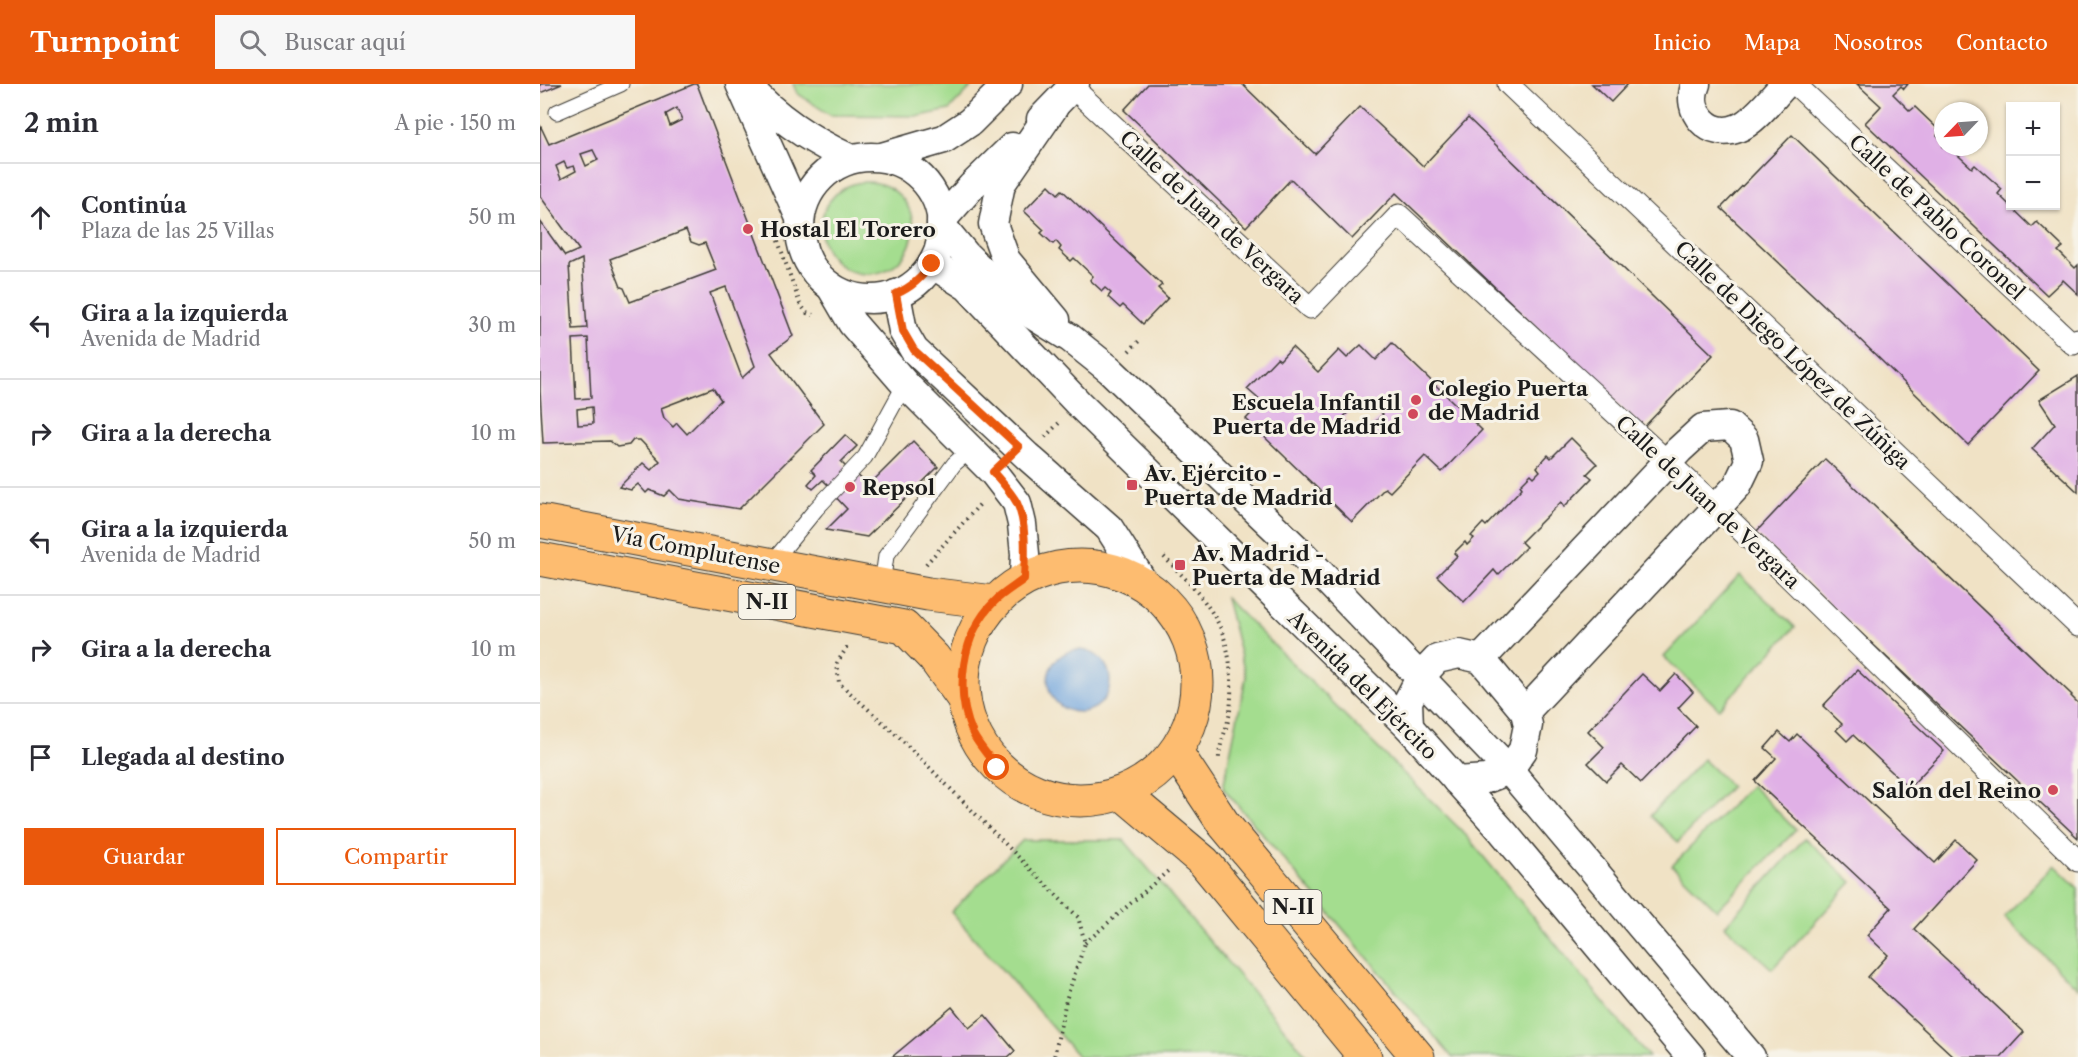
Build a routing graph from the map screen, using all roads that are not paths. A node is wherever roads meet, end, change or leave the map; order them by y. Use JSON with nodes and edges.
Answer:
{"nodes":[{"id":1,"x":621,"y":84,"type":"edge"},
{"id":2,"x":740,"y":84,"type":"edge"},
{"id":3,"x":746,"y":84,"type":"edge"},
{"id":4,"x":770,"y":84,"type":"edge"},
{"id":5,"x":1008,"y":84,"type":"edge"},
{"id":6,"x":1508,"y":84,"type":"edge"},
{"id":7,"x":1696,"y":84,"type":"edge"},
{"id":8,"x":1785,"y":84,"type":"edge"},
{"id":9,"x":1796,"y":84,"type":"edge"},
{"id":10,"x":1067,"y":92,"type":"edge"},
{"id":11,"x":557,"y":112,"type":"dead end"},
{"id":12,"x":796,"y":130,"type":"junction"},
{"id":13,"x":882,"y":157,"type":"junction"},
{"id":14,"x":851,"y":159,"type":"junction"},
{"id":15,"x":800,"y":218,"type":"junction"},
{"id":16,"x":941,"y":223,"type":"junction"},
{"id":17,"x":932,"y":264,"type":"junction"},
{"id":18,"x":831,"y":287,"type":"junction"},
{"id":19,"x":896,"y":294,"type":"junction"},
{"id":20,"x":1070,"y":338,"type":"junction"},
{"id":21,"x":2078,"y":339,"type":"edge"},
{"id":22,"x":905,"y":384,"type":"junction"},
{"id":23,"x":970,"y":450,"type":"junction"},
{"id":24,"x":1668,"y":461,"type":"junction"},
{"id":25,"x":1717,"y":507,"type":"junction"},
{"id":26,"x":540,"y":521,"type":"edge"},
{"id":27,"x":540,"y":559,"type":"edge"},
{"id":28,"x":771,"y":564,"type":"junction"},
{"id":29,"x":1024,"y":579,"type":"junction"},
{"id":30,"x":1142,"y":580,"type":"junction"},
{"id":31,"x":893,"y":587,"type":"junction"},
{"id":32,"x":994,"y":602,"type":"junction"},
{"id":33,"x":2078,"y":626,"type":"edge"},
{"id":34,"x":1481,"y":658,"type":"junction"},
{"id":35,"x":1421,"y":676,"type":"junction"},
{"id":36,"x":963,"y":698,"type":"junction"},
{"id":37,"x":1525,"y":712,"type":"junction"},
{"id":38,"x":1409,"y":727,"type":"junction"},
{"id":39,"x":1176,"y":752,"type":"junction"},
{"id":40,"x":1509,"y":770,"type":"junction"},
{"id":41,"x":1457,"y":782,"type":"junction"},
{"id":42,"x":1122,"y":793,"type":"junction"},
{"id":43,"x":2078,"y":861,"type":"edge"},
{"id":44,"x":1365,"y":1057,"type":"edge"},
{"id":45,"x":1418,"y":1057,"type":"edge"},
{"id":46,"x":1691,"y":1057,"type":"edge"},
{"id":47,"x":1751,"y":1057,"type":"edge"}],
"edges":[{"from":1,"to":11,"type":"lane"},
{"from":2,"to":15,"type":"street"},
{"from":3,"to":12,"type":"street"},
{"from":4,"to":12,"type":"street"},
{"from":5,"to":13,"type":"street"},
{"from":6,"to":33,"type":"street","name":"Calle de Diego López de Zúñiga"},
{"from":7,"to":8,"type":"street"},
{"from":9,"to":21,"type":"street","name":"Calle de Pablo Coronel"},
{"from":10,"to":16,"type":"street"},
{"from":10,"to":20,"type":"street"},
{"from":10,"to":24,"type":"street","name":"Calle de Juan de Vergara"},
{"from":12,"to":14,"type":"street"},
{"from":13,"to":14,"type":"street"},
{"from":13,"to":16,"type":"street"},
{"from":14,"to":15,"type":"street"},
{"from":15,"to":18,"type":"street"},
{"from":16,"to":17,"type":"street"},
{"from":16,"to":20,"type":"street"},
{"from":17,"to":19,"type":"street"},
{"from":17,"to":38,"type":"street","name":"Avenida del Ejército"},
{"from":18,"to":19,"type":"street"},
{"from":18,"to":22,"type":"street"},
{"from":19,"to":30,"type":"street"},
{"from":20,"to":35,"type":"street"},
{"from":22,"to":23,"type":"street"},
{"from":22,"to":28,"type":"lane"},
{"from":23,"to":29,"type":"street"},
{"from":23,"to":31,"type":"lane"},
{"from":24,"to":25,"type":"street","name":"Calle de Juan de Vergara"},
{"from":24,"to":25,"type":"street"},
{"from":24,"to":34,"type":"street"},
{"from":25,"to":37,"type":"street"},
{"from":25,"to":43,"type":"street","name":"Calle de Juan de Vergara"},
{"from":26,"to":28,"type":"main road","name":"Vía Complutense","number":"N-II"},
{"from":27,"to":36,"type":"main road","name":"Vía Complutense","number":"N-II"},
{"from":28,"to":31,"type":"main road","name":"Vía Complutense","number":"N-II"},
{"from":29,"to":30,"type":"main road","number":"N-II"},
{"from":29,"to":32,"type":"main road","number":"N-II"},
{"from":30,"to":39,"type":"main road","number":"N-II"},
{"from":31,"to":32,"type":"main road","name":"Vía Complutense","number":"N-II"},
{"from":32,"to":36,"type":"main road","number":"N-II"},
{"from":34,"to":35,"type":"street"},
{"from":34,"to":37,"type":"street"},
{"from":35,"to":38,"type":"street"},
{"from":35,"to":40,"type":"street"},
{"from":36,"to":42,"type":"main road","number":"N-II"},
{"from":37,"to":40,"type":"street"},
{"from":38,"to":41,"type":"street","name":"Avenida del Ejército"},
{"from":39,"to":42,"type":"main road","number":"N-II"},
{"from":39,"to":45,"type":"main road","number":"N-II"},
{"from":40,"to":41,"type":"street"},
{"from":40,"to":47,"type":"street"},
{"from":41,"to":46,"type":"street","name":"Avenida del Ejército"},
{"from":42,"to":44,"type":"main road","number":"N-II"}]}
